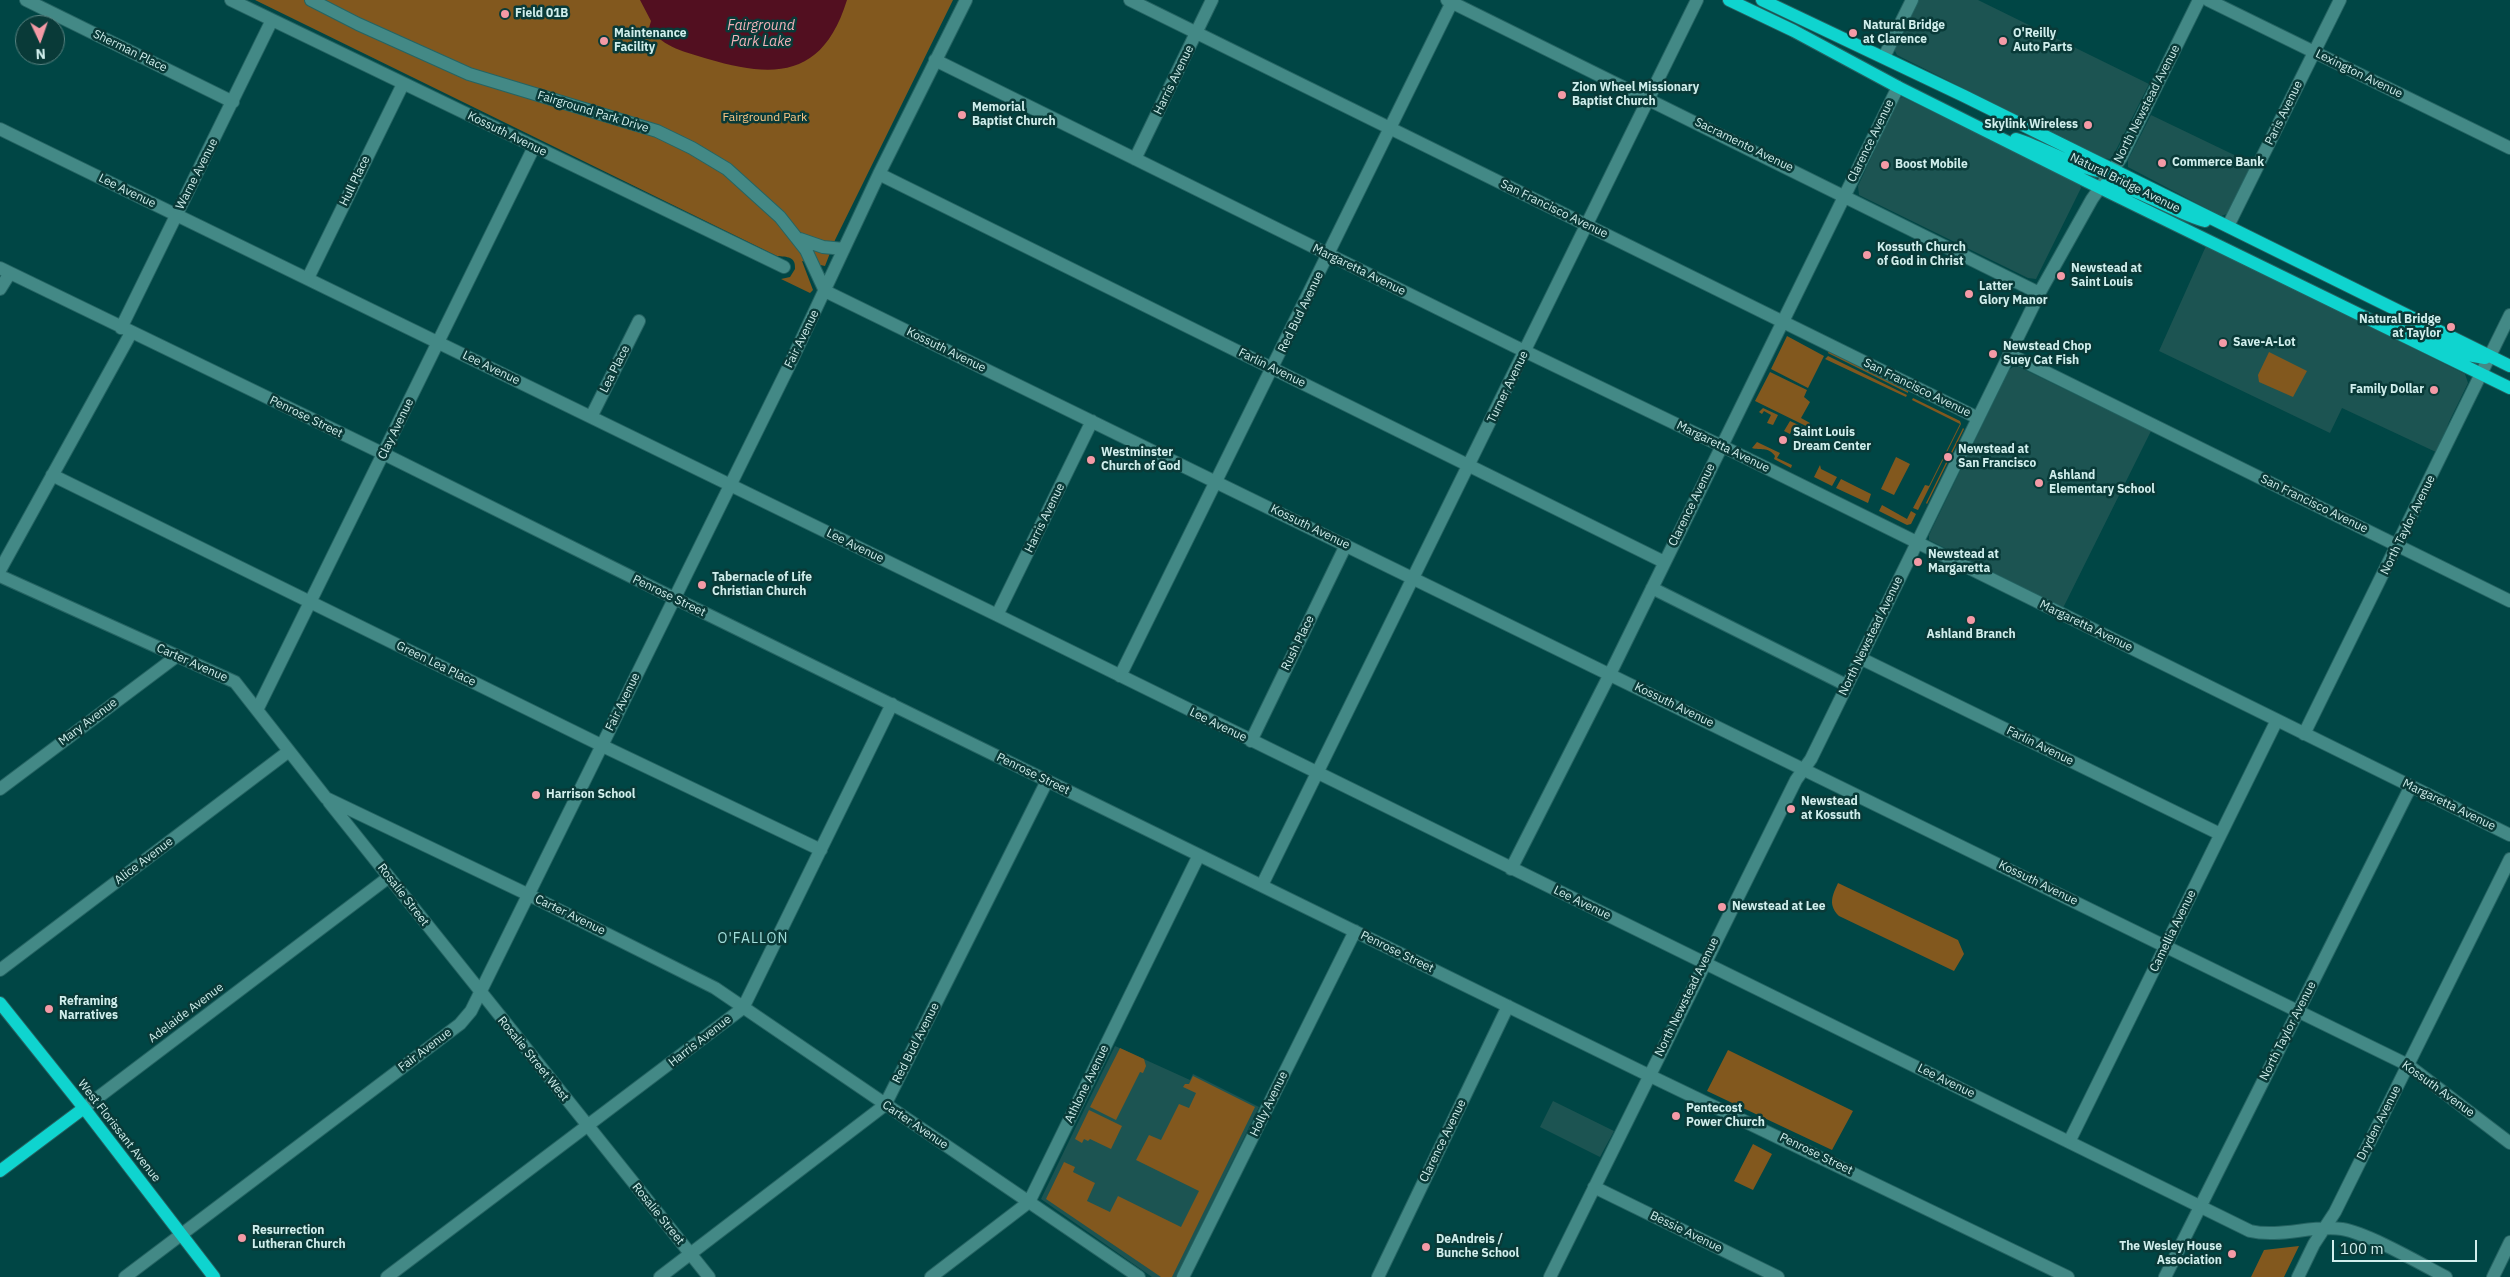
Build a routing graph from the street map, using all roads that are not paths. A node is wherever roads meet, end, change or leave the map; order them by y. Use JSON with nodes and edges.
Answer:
{"nodes":[{"id":1,"x":26,"y":0,"type":"edge"},
{"id":2,"x":231,"y":0,"type":"edge"},
{"id":3,"x":311,"y":0,"type":"edge"},
{"id":4,"x":966,"y":0,"type":"edge"},
{"id":5,"x":1130,"y":0,"type":"edge"},
{"id":6,"x":1212,"y":0,"type":"edge"},
{"id":7,"x":1697,"y":0,"type":"edge"},
{"id":8,"x":1729,"y":0,"type":"edge"},
{"id":9,"x":1762,"y":0,"type":"edge"},
{"id":10,"x":1912,"y":0,"type":"edge"},
{"id":11,"x":2199,"y":0,"type":"edge"},
{"id":12,"x":2208,"y":0,"type":"edge"},
{"id":13,"x":2340,"y":0,"type":"edge"},
{"id":14,"x":1450,"y":1,"type":"edge"},
{"id":15,"x":272,"y":20,"type":"junction"},
{"id":16,"x":1196,"y":33,"type":"junction"},
{"id":17,"x":2314,"y":52,"type":"junction"},
{"id":18,"x":1884,"y":57,"type":"junction"},
{"id":19,"x":935,"y":60,"type":"junction"},
{"id":20,"x":403,"y":84,"type":"junction"},
{"id":21,"x":1898,"y":87,"type":"junction"},
{"id":22,"x":1649,"y":99,"type":"junction"},
{"id":23,"x":233,"y":102,"type":"junction"},
{"id":24,"x":0,"y":129,"type":"edge"},
{"id":25,"x":1390,"y":129,"type":"junction"},
{"id":26,"x":1989,"y":132,"type":"junction"},
{"id":27,"x":534,"y":147,"type":"junction"},
{"id":28,"x":2510,"y":148,"type":"edge"},
{"id":29,"x":1136,"y":159,"type":"junction"},
{"id":30,"x":2113,"y":170,"type":"junction"},
{"id":31,"x":879,"y":174,"type":"junction"},
{"id":32,"x":2100,"y":186,"type":"junction"},
{"id":33,"x":1845,"y":195,"type":"junction"},
{"id":34,"x":176,"y":215,"type":"junction"},
{"id":35,"x":1587,"y":225,"type":"junction"},
{"id":36,"x":2228,"y":226,"type":"junction"},
{"id":37,"x":800,"y":239,"type":"junction"},
{"id":38,"x":844,"y":250,"type":"junction"},
{"id":39,"x":1329,"y":255,"type":"junction"},
{"id":40,"x":784,"y":267,"type":"dead end"},
{"id":41,"x":5,"y":271,"type":"edge"},
{"id":42,"x":308,"y":278,"type":"junction"},
{"id":43,"x":0,"y":289,"type":"edge"},
{"id":44,"x":824,"y":291,"type":"junction"},
{"id":45,"x":2040,"y":293,"type":"junction"},
{"id":46,"x":2510,"y":315,"type":"edge"},
{"id":47,"x":639,"y":321,"type":"dead end"},
{"id":48,"x":1783,"y":321,"type":"junction"},
{"id":49,"x":2374,"y":321,"type":"junction"},
{"id":50,"x":126,"y":330,"type":"junction"},
{"id":51,"x":438,"y":342,"type":"junction"},
{"id":52,"x":1525,"y":352,"type":"junction"},
{"id":53,"x":2010,"y":354,"type":"junction"},
{"id":54,"x":2489,"y":357,"type":"junction"},
{"id":55,"x":2510,"y":366,"type":"edge"},
{"id":56,"x":1273,"y":368,"type":"junction"},
{"id":57,"x":2481,"y":374,"type":"junction"},
{"id":58,"x":2510,"y":388,"type":"edge"},
{"id":59,"x":591,"y":417,"type":"junction"},
{"id":60,"x":1978,"y":418,"type":"junction"},
{"id":61,"x":1092,"y":421,"type":"junction"},
{"id":62,"x":1722,"y":446,"type":"junction"},
{"id":63,"x":384,"y":454,"type":"junction"},
{"id":64,"x":1470,"y":466,"type":"junction"},
{"id":65,"x":52,"y":475,"type":"junction"},
{"id":66,"x":1216,"y":481,"type":"junction"},
{"id":67,"x":730,"y":485,"type":"junction"},
{"id":68,"x":1917,"y":542,"type":"junction"},
{"id":69,"x":1346,"y":545,"type":"junction"},
{"id":70,"x":2398,"y":545,"type":"junction"},
{"id":71,"x":1664,"y":562,"type":"junction"},
{"id":72,"x":0,"y":570,"type":"edge"},
{"id":73,"x":0,"y":576,"type":"edge"},
{"id":74,"x":1414,"y":578,"type":"junction"},
{"id":75,"x":1652,"y":588,"type":"junction"},
{"id":76,"x":674,"y":598,"type":"junction"},
{"id":77,"x":2510,"y":601,"type":"edge"},
{"id":78,"x":310,"y":602,"type":"junction"},
{"id":79,"x":997,"y":615,"type":"junction"},
{"id":80,"x":177,"y":656,"type":"junction"},
{"id":81,"x":1860,"y":658,"type":"junction"},
{"id":82,"x":1610,"y":674,"type":"junction"},
{"id":83,"x":1120,"y":676,"type":"junction"},
{"id":84,"x":1846,"y":686,"type":"junction"},
{"id":85,"x":892,"y":704,"type":"junction"},
{"id":86,"x":257,"y":710,"type":"junction"},
{"id":87,"x":2277,"y":720,"type":"junction"},
{"id":88,"x":2304,"y":734,"type":"junction"},
{"id":89,"x":1250,"y":741,"type":"junction"},
{"id":90,"x":601,"y":745,"type":"junction"},
{"id":91,"x":289,"y":752,"type":"junction"},
{"id":92,"x":1804,"y":768,"type":"junction"},
{"id":93,"x":1317,"y":774,"type":"junction"},
{"id":94,"x":1047,"y":781,"type":"junction"},
{"id":95,"x":2411,"y":786,"type":"junction"},
{"id":96,"x":0,"y":788,"type":"edge"},
{"id":97,"x":326,"y":798,"type":"junction"},
{"id":98,"x":2220,"y":834,"type":"junction"},
{"id":99,"x":2510,"y":835,"type":"edge"},
{"id":100,"x":821,"y":850,"type":"junction"},
{"id":101,"x":1199,"y":855,"type":"junction"},
{"id":102,"x":2510,"y":859,"type":"edge"},
{"id":103,"x":1511,"y":869,"type":"junction"},
{"id":104,"x":389,"y":877,"type":"junction"},
{"id":105,"x":1262,"y":885,"type":"junction"},
{"id":106,"x":527,"y":894,"type":"junction"},
{"id":107,"x":1355,"y":931,"type":"junction"},
{"id":108,"x":2166,"y":945,"type":"junction"},
{"id":109,"x":1704,"y":963,"type":"junction"},
{"id":110,"x":0,"y":970,"type":"edge"},
{"id":111,"x":479,"y":992,"type":"junction"},
{"id":112,"x":0,"y":1003,"type":"edge"},
{"id":113,"x":1508,"y":1006,"type":"junction"},
{"id":114,"x":743,"y":1008,"type":"junction"},
{"id":115,"x":2298,"y":1012,"type":"junction"},
{"id":116,"x":2408,"y":1064,"type":"junction"},
{"id":117,"x":1649,"y":1075,"type":"junction"},
{"id":118,"x":885,"y":1105,"type":"junction"},
{"id":119,"x":84,"y":1108,"type":"junction"},
{"id":120,"x":588,"y":1127,"type":"junction"},
{"id":121,"x":2069,"y":1142,"type":"junction"},
{"id":122,"x":2510,"y":1143,"type":"edge"},
{"id":123,"x":0,"y":1171,"type":"edge"},
{"id":124,"x":1594,"y":1187,"type":"junction"},
{"id":125,"x":1029,"y":1202,"type":"junction"},
{"id":126,"x":2200,"y":1206,"type":"junction"},
{"id":127,"x":2324,"y":1229,"type":"junction"},
{"id":128,"x":181,"y":1235,"type":"junction"},
{"id":129,"x":2510,"y":1242,"type":"edge"},
{"id":130,"x":691,"y":1254,"type":"junction"},
{"id":131,"x":125,"y":1277,"type":"edge"},
{"id":132,"x":214,"y":1277,"type":"edge"},
{"id":133,"x":387,"y":1277,"type":"edge"},
{"id":134,"x":660,"y":1277,"type":"edge"},
{"id":135,"x":709,"y":1277,"type":"edge"},
{"id":136,"x":931,"y":1277,"type":"edge"},
{"id":137,"x":1139,"y":1277,"type":"edge"},
{"id":138,"x":1183,"y":1277,"type":"edge"},
{"id":139,"x":1378,"y":1277,"type":"edge"},
{"id":140,"x":1550,"y":1277,"type":"edge"},
{"id":141,"x":1778,"y":1277,"type":"edge"},
{"id":142,"x":2068,"y":1277,"type":"edge"},
{"id":143,"x":2165,"y":1277,"type":"edge"},
{"id":144,"x":2298,"y":1277,"type":"edge"},
{"id":145,"x":2446,"y":1277,"type":"edge"},
{"id":146,"x":2493,"y":1277,"type":"edge"}],
"edges":[{"from":1,"to":23,"type":"street","name":"Sherman Place"},
{"from":2,"to":15,"type":"street","name":"Kossuth Avenue"},
{"from":3,"to":37,"type":"street","name":"Fairground Park Drive"},
{"from":4,"to":19,"type":"street","name":"Fair Avenue"},
{"from":5,"to":16,"type":"street","name":"San Francisco Avenue"},
{"from":6,"to":16,"type":"street","name":"Harris Avenue"},
{"from":7,"to":22,"type":"street","name":"Turner Avenue"},
{"from":8,"to":21,"type":"main road","name":"Natural Bridge Avenue"},
{"from":9,"to":18,"type":"main road","name":"Natural Bridge Avenue"},
{"from":10,"to":18,"type":"street"},
{"from":11,"to":30,"type":"street","name":"North Newstead Avenue"},
{"from":12,"to":17,"type":"street","name":"Lexington Avenue"},
{"from":13,"to":17,"type":"street","name":"Paris Avenue"},
{"from":14,"to":22,"type":"street","name":"Sacramento Avenue"},
{"from":14,"to":25,"type":"street","name":"Red Bud Avenue"},
{"from":15,"to":20,"type":"street","name":"Kossuth Avenue"},
{"from":15,"to":23,"type":"street","name":"Warne Avenue"},
{"from":16,"to":25,"type":"street","name":"San Francisco Avenue"},
{"from":16,"to":29,"type":"street","name":"Harris Avenue"},
{"from":17,"to":28,"type":"street","name":"Lexington Avenue"},
{"from":17,"to":36,"type":"street","name":"Paris Avenue"},
{"from":18,"to":30,"type":"main road","name":"Natural Bridge Avenue"},
{"from":19,"to":29,"type":"street","name":"Margaretta Avenue"},
{"from":19,"to":31,"type":"street","name":"Fair Avenue"},
{"from":20,"to":27,"type":"street","name":"Kossuth Avenue"},
{"from":20,"to":42,"type":"street","name":"Hull Place"},
{"from":21,"to":26,"type":"main road","name":"Natural Bridge Avenue"},
{"from":21,"to":33,"type":"street","name":"Clarence Avenue"},
{"from":22,"to":33,"type":"street","name":"Sacramento Avenue"},
{"from":22,"to":35,"type":"street","name":"Turner Avenue"},
{"from":23,"to":34,"type":"street","name":"Warne Avenue"},
{"from":24,"to":34,"type":"street","name":"Lee Avenue"},
{"from":25,"to":35,"type":"street","name":"San Francisco Avenue"},
{"from":25,"to":39,"type":"street","name":"Red Bud Avenue"},
{"from":26,"to":30,"type":"main road"},
{"from":26,"to":32,"type":"main road","name":"Natural Bridge Avenue"},
{"from":27,"to":40,"type":"street","name":"Kossuth Avenue"},
{"from":27,"to":51,"type":"street","name":"Clay Avenue"},
{"from":29,"to":39,"type":"street","name":"Margaretta Avenue"},
{"from":30,"to":32,"type":"street","name":"North Newstead Avenue"},
{"from":30,"to":36,"type":"main road","name":"Natural Bridge Avenue"},
{"from":31,"to":38,"type":"street","name":"Fair Avenue"},
{"from":31,"to":56,"type":"street","name":"Farlin Avenue"},
{"from":32,"to":36,"type":"main road"},
{"from":32,"to":45,"type":"street","name":"North Newstead Avenue"},
{"from":32,"to":49,"type":"main road","name":"Natural Bridge Avenue"},
{"from":33,"to":45,"type":"street","name":"Sacramento Avenue"},
{"from":33,"to":48,"type":"street","name":"Clarence Avenue"},
{"from":34,"to":42,"type":"street","name":"Lee Avenue"},
{"from":34,"to":50,"type":"street","name":"Warne Avenue"},
{"from":35,"to":48,"type":"street","name":"San Francisco Avenue"},
{"from":35,"to":52,"type":"street","name":"Turner Avenue"},
{"from":36,"to":54,"type":"main road","name":"Natural Bridge Avenue"},
{"from":37,"to":38,"type":"street"},
{"from":37,"to":44,"type":"street","name":"Fairground Park Drive"},
{"from":38,"to":44,"type":"street","name":"Fair Avenue"},
{"from":39,"to":52,"type":"street","name":"Margaretta Avenue"},
{"from":39,"to":56,"type":"street","name":"Red Bud Avenue"},
{"from":41,"to":43,"type":"street"},
{"from":41,"to":50,"type":"street","name":"Penrose Street"},
{"from":42,"to":51,"type":"street","name":"Lee Avenue"},
{"from":44,"to":61,"type":"street","name":"Kossuth Avenue"},
{"from":44,"to":67,"type":"street","name":"Fair Avenue"},
{"from":45,"to":53,"type":"street","name":"North Newstead Avenue"},
{"from":46,"to":54,"type":"street","name":"North Taylor Avenue"},
{"from":47,"to":59,"type":"street","name":"Lea Place"},
{"from":48,"to":60,"type":"street","name":"San Francisco Avenue"},
{"from":48,"to":62,"type":"street","name":"Clarence Avenue"},
{"from":49,"to":54,"type":"main road"},
{"from":49,"to":57,"type":"main road","name":"Natural Bridge Avenue"},
{"from":50,"to":63,"type":"street","name":"Penrose Street"},
{"from":50,"to":65,"type":"street","name":"Warne Avenue"},
{"from":51,"to":59,"type":"street","name":"Lee Avenue"},
{"from":51,"to":63,"type":"street","name":"Clay Avenue"},
{"from":52,"to":62,"type":"street","name":"Margaretta Avenue"},
{"from":52,"to":64,"type":"street","name":"Turner Avenue"},
{"from":53,"to":60,"type":"street","name":"North Newstead Avenue"},
{"from":53,"to":70,"type":"street","name":"San Francisco Avenue"},
{"from":54,"to":55,"type":"main road","name":"Natural Bridge Avenue"},
{"from":54,"to":57,"type":"street","name":"North Taylor Avenue"},
{"from":56,"to":64,"type":"street","name":"Farlin Avenue"},
{"from":56,"to":66,"type":"street","name":"Red Bud Avenue"},
{"from":57,"to":58,"type":"main road","name":"Natural Bridge Avenue"},
{"from":57,"to":70,"type":"street","name":"North Taylor Avenue"},
{"from":59,"to":67,"type":"street","name":"Lee Avenue"},
{"from":60,"to":68,"type":"street","name":"North Newstead Avenue"},
{"from":61,"to":66,"type":"street","name":"Kossuth Avenue"},
{"from":61,"to":79,"type":"street","name":"Harris Avenue"},
{"from":62,"to":68,"type":"street","name":"Margaretta Avenue"},
{"from":62,"to":71,"type":"street","name":"Clarence Avenue"},
{"from":63,"to":76,"type":"street","name":"Penrose Street"},
{"from":63,"to":78,"type":"street","name":"Clay Avenue"},
{"from":64,"to":71,"type":"street","name":"Farlin Avenue"},
{"from":64,"to":74,"type":"street","name":"Turner Avenue"},
{"from":65,"to":72,"type":"street","name":"Warne Avenue"},
{"from":65,"to":78,"type":"street","name":"Green Lea Place"},
{"from":66,"to":69,"type":"street","name":"Kossuth Avenue"},
{"from":66,"to":83,"type":"street","name":"Red Bud Avenue"},
{"from":67,"to":76,"type":"street","name":"Fair Avenue"},
{"from":67,"to":79,"type":"street","name":"Lee Avenue"},
{"from":68,"to":81,"type":"street","name":"North Newstead Avenue"},
{"from":68,"to":87,"type":"street","name":"Margaretta Avenue"},
{"from":69,"to":74,"type":"street","name":"Kossuth Avenue"},
{"from":69,"to":89,"type":"street","name":"Rush Place"},
{"from":70,"to":77,"type":"street","name":"San Francisco Avenue"},
{"from":70,"to":88,"type":"street","name":"North Taylor Avenue"},
{"from":71,"to":75,"type":"street","name":"Clarence Avenue"},
{"from":73,"to":80,"type":"street","name":"Carter Avenue"},
{"from":74,"to":82,"type":"street","name":"Kossuth Avenue"},
{"from":74,"to":93,"type":"street","name":"Turner Avenue"},
{"from":75,"to":82,"type":"street","name":"Clarence Avenue"},
{"from":75,"to":84,"type":"street"},
{"from":76,"to":85,"type":"street","name":"Penrose Street"},
{"from":76,"to":90,"type":"street","name":"Fair Avenue"},
{"from":78,"to":86,"type":"street","name":"Clay Avenue"},
{"from":78,"to":90,"type":"street","name":"Green Lea Place"},
{"from":79,"to":83,"type":"street","name":"Lee Avenue"},
{"from":80,"to":86,"type":"street","name":"Carter Avenue"},
{"from":80,"to":96,"type":"street","name":"Mary Avenue"},
{"from":81,"to":84,"type":"street","name":"North Newstead Avenue"},
{"from":81,"to":98,"type":"street","name":"Farlin Avenue"},
{"from":82,"to":92,"type":"street","name":"Kossuth Avenue"},
{"from":82,"to":103,"type":"street","name":"Clarence Avenue"},
{"from":83,"to":89,"type":"street","name":"Lee Avenue"},
{"from":84,"to":92,"type":"street","name":"North Newstead Avenue"},
{"from":85,"to":94,"type":"street","name":"Penrose Street"},
{"from":85,"to":100,"type":"street","name":"Harris Avenue"},
{"from":86,"to":91,"type":"street","name":"Carter Avenue"},
{"from":87,"to":88,"type":"street","name":"Margaretta Avenue"},
{"from":87,"to":98,"type":"street","name":"Camellia Avenue"},
{"from":88,"to":95,"type":"street","name":"Margaretta Avenue"},
{"from":89,"to":93,"type":"street","name":"Lee Avenue"},
{"from":90,"to":100,"type":"street","name":"Green Lea Place"},
{"from":90,"to":106,"type":"street","name":"Fair Avenue"},
{"from":91,"to":97,"type":"street","name":"Carter Avenue"},
{"from":91,"to":110,"type":"street","name":"Alice Avenue"},
{"from":92,"to":108,"type":"street","name":"Kossuth Avenue"},
{"from":92,"to":109,"type":"street","name":"North Newstead Avenue"},
{"from":93,"to":103,"type":"street","name":"Lee Avenue"},
{"from":93,"to":105,"type":"street"},
{"from":94,"to":101,"type":"street","name":"Penrose Street"},
{"from":94,"to":118,"type":"street","name":"Red Bud Avenue"},
{"from":95,"to":99,"type":"street","name":"Margaretta Avenue"},
{"from":95,"to":115,"type":"street","name":"North Taylor Avenue"},
{"from":97,"to":104,"type":"street","name":"Rosalie Street"},
{"from":97,"to":106,"type":"street","name":"Carter Avenue"},
{"from":98,"to":108,"type":"street","name":"Camellia Avenue"},
{"from":100,"to":114,"type":"street","name":"Harris Avenue"},
{"from":101,"to":105,"type":"street","name":"Penrose Street"},
{"from":101,"to":125,"type":"street","name":"Athlone Avenue"},
{"from":102,"to":116,"type":"street","name":"Dryden Avenue"},
{"from":103,"to":109,"type":"street","name":"Lee Avenue"},
{"from":104,"to":111,"type":"street","name":"Rosalie Street"},
{"from":104,"to":119,"type":"street","name":"Adelaide Avenue"},
{"from":105,"to":107,"type":"street","name":"Penrose Street"},
{"from":106,"to":111,"type":"street","name":"Fair Avenue"},
{"from":106,"to":114,"type":"street","name":"Carter Avenue"},
{"from":107,"to":113,"type":"street","name":"Penrose Street"},
{"from":107,"to":138,"type":"street","name":"Holly Avenue"},
{"from":108,"to":115,"type":"street","name":"Kossuth Avenue"},
{"from":108,"to":121,"type":"street","name":"Camellia Avenue"},
{"from":109,"to":117,"type":"street","name":"North Newstead Avenue"},
{"from":109,"to":121,"type":"street","name":"Lee Avenue"},
{"from":111,"to":120,"type":"street","name":"Rosalie Street West"},
{"from":111,"to":128,"type":"street","name":"Fair Avenue"},
{"from":112,"to":119,"type":"main road","name":"West Florissant Avenue"},
{"from":113,"to":117,"type":"street","name":"Penrose Street"},
{"from":113,"to":139,"type":"street","name":"Clarence Avenue"},
{"from":114,"to":118,"type":"street","name":"Carter Avenue"},
{"from":114,"to":120,"type":"street","name":"Harris Avenue"},
{"from":115,"to":116,"type":"street","name":"Kossuth Avenue"},
{"from":115,"to":126,"type":"street","name":"North Taylor Avenue"},
{"from":116,"to":122,"type":"street","name":"Kossuth Avenue"},
{"from":116,"to":127,"type":"street","name":"Dryden Avenue"},
{"from":117,"to":124,"type":"street","name":"North Newstead Avenue"},
{"from":117,"to":142,"type":"street","name":"Penrose Street"},
{"from":118,"to":125,"type":"street","name":"Carter Avenue"},
{"from":118,"to":130,"type":"street","name":"Red Bud Avenue"},
{"from":119,"to":123,"type":"main road","name":"Adelaide Avenue"},
{"from":119,"to":128,"type":"main road","name":"West Florissant Avenue"},
{"from":120,"to":130,"type":"street","name":"Rosalie Street"},
{"from":120,"to":133,"type":"street","name":"Harris Avenue"},
{"from":121,"to":126,"type":"street","name":"Lee Avenue"},
{"from":124,"to":140,"type":"street","name":"North Newstead Avenue"},
{"from":124,"to":141,"type":"street","name":"Bessie Avenue"},
{"from":125,"to":136,"type":"street","name":"Athlone Avenue"},
{"from":125,"to":137,"type":"street","name":"Carter Avenue"},
{"from":126,"to":127,"type":"street","name":"Lee Avenue"},
{"from":126,"to":143,"type":"street","name":"North Taylor Avenue"},
{"from":127,"to":144,"type":"street","name":"Dryden Avenue"},
{"from":127,"to":145,"type":"street","name":"Lee Avenue"},
{"from":128,"to":131,"type":"street","name":"Fair Avenue"},
{"from":128,"to":132,"type":"main road","name":"West Florissant Avenue"},
{"from":129,"to":146,"type":"street"},
{"from":130,"to":134,"type":"street","name":"Red Bud Avenue"},
{"from":130,"to":135,"type":"street","name":"Rosalie Street"}]}
